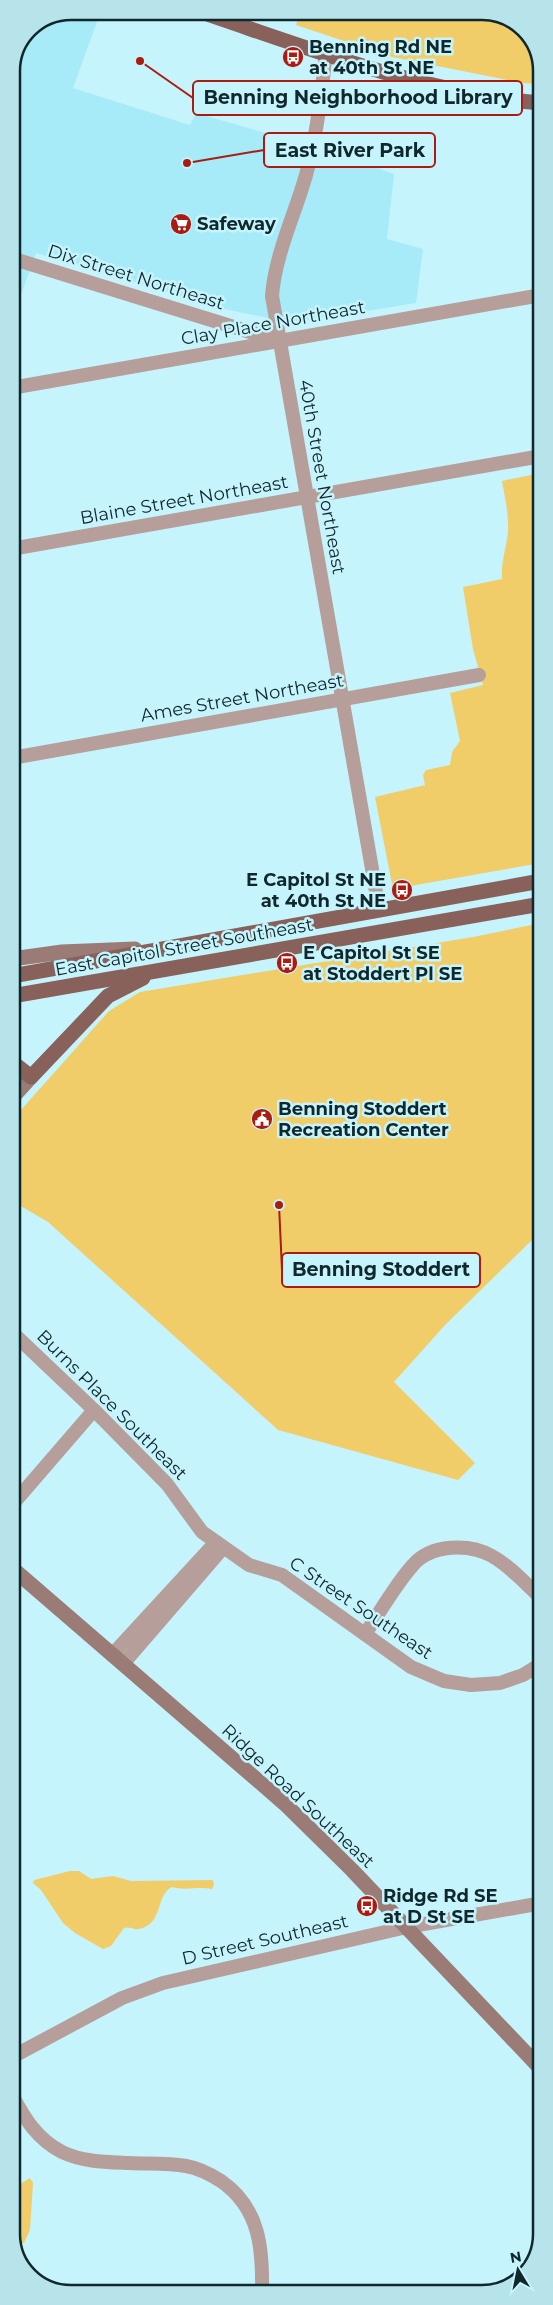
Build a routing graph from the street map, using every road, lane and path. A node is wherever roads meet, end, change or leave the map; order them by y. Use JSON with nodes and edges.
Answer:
{"nodes":[{"id":1,"x":225,"y":20,"type":"edge"},
{"id":2,"x":326,"y":54,"type":"junction"},
{"id":3,"x":533,"y":102,"type":"edge"},
{"id":4,"x":20,"y":261,"type":"edge"},
{"id":5,"x":533,"y":296,"type":"edge"},
{"id":6,"x":279,"y":340,"type":"junction"},
{"id":7,"x":20,"y":386,"type":"edge"},
{"id":8,"x":533,"y":457,"type":"edge"},
{"id":9,"x":307,"y":498,"type":"junction"},
{"id":10,"x":20,"y":548,"type":"edge"},
{"id":11,"x":478,"y":675,"type":"dead end"},
{"id":12,"x":342,"y":700,"type":"junction"},
{"id":13,"x":20,"y":757,"type":"edge"},
{"id":14,"x":533,"y":882,"type":"edge"},
{"id":15,"x":533,"y":905,"type":"edge"},
{"id":16,"x":379,"y":909,"type":"junction"},
{"id":17,"x":174,"y":948,"type":"junction"},
{"id":18,"x":20,"y":958,"type":"edge"},
{"id":19,"x":176,"y":967,"type":"junction"},
{"id":20,"x":20,"y":975,"type":"edge"},
{"id":21,"x":20,"y":995,"type":"edge"},
{"id":22,"x":20,"y":1068,"type":"edge"},
{"id":23,"x":32,"y":1077,"type":"junction"},
{"id":24,"x":20,"y":1090,"type":"edge"},
{"id":25,"x":20,"y":1340,"type":"edge"},
{"id":26,"x":94,"y":1410,"type":"junction"},
{"id":27,"x":20,"y":1495,"type":"edge"},
{"id":28,"x":220,"y":1545,"type":"junction"},
{"id":29,"x":20,"y":1575,"type":"edge"},
{"id":30,"x":533,"y":1591,"type":"edge"},
{"id":31,"x":365,"y":1634,"type":"junction"},
{"id":32,"x":118,"y":1660,"type":"junction"},
{"id":33,"x":533,"y":1669,"type":"edge"},
{"id":34,"x":533,"y":1905,"type":"edge"},
{"id":35,"x":407,"y":1927,"type":"junction"},
{"id":36,"x":20,"y":2053,"type":"edge"},
{"id":37,"x":533,"y":2060,"type":"edge"},
{"id":38,"x":20,"y":2108,"type":"edge"},
{"id":39,"x":262,"y":2285,"type":"edge"}],
"edges":[{"from":1,"to":2,"type":"main road"},
{"from":2,"to":3,"type":"main road"},
{"from":2,"to":6,"type":"street","name":"40th Street Northeast"},
{"from":4,"to":6,"type":"street","name":"Dix Street Northeast"},
{"from":5,"to":6,"type":"street","name":"Clay Place Northeast"},
{"from":6,"to":7,"type":"street","name":"Clay Place Northeast"},
{"from":6,"to":9,"type":"street","name":"40th Street Northeast"},
{"from":8,"to":9,"type":"street","name":"Blaine Street Northeast"},
{"from":9,"to":10,"type":"street","name":"Blaine Street Northeast"},
{"from":9,"to":12,"type":"street","name":"40th Street Northeast"},
{"from":11,"to":12,"type":"street","name":"Ames Street Northeast"},
{"from":12,"to":13,"type":"street","name":"Ames Street Northeast"},
{"from":12,"to":16,"type":"street","name":"40th Street Northeast"},
{"from":14,"to":16,"type":"main road"},
{"from":15,"to":19,"type":"main road","name":"East Capitol Street Southeast"},
{"from":16,"to":17,"type":"main road"},
{"from":17,"to":18,"type":"main road"},
{"from":17,"to":20,"type":"main road"},
{"from":19,"to":21,"type":"main road","name":"East Capitol Street Southeast"},
{"from":19,"to":23,"type":"main road"},
{"from":22,"to":23,"type":"main road"},
{"from":23,"to":24,"type":"main road"},
{"from":25,"to":26,"type":"street","name":"Burns Place Southeast"},
{"from":26,"to":27,"type":"street"},
{"from":26,"to":28,"type":"street","name":"Burns Place Southeast"},
{"from":28,"to":31,"type":"street","name":"C Street Southeast"},
{"from":28,"to":32,"type":"street"},
{"from":29,"to":32,"type":"main road","name":"Ridge Road Southeast"},
{"from":30,"to":31,"type":"street"},
{"from":31,"to":33,"type":"street","name":"C Street Southeast"},
{"from":32,"to":35,"type":"main road","name":"Ridge Road Southeast"},
{"from":34,"to":35,"type":"street","name":"D Street Southeast"},
{"from":35,"to":36,"type":"street","name":"D Street Southeast"},
{"from":35,"to":37,"type":"main road","name":"Ridge Road Southeast"},
{"from":38,"to":39,"type":"street"}]}
